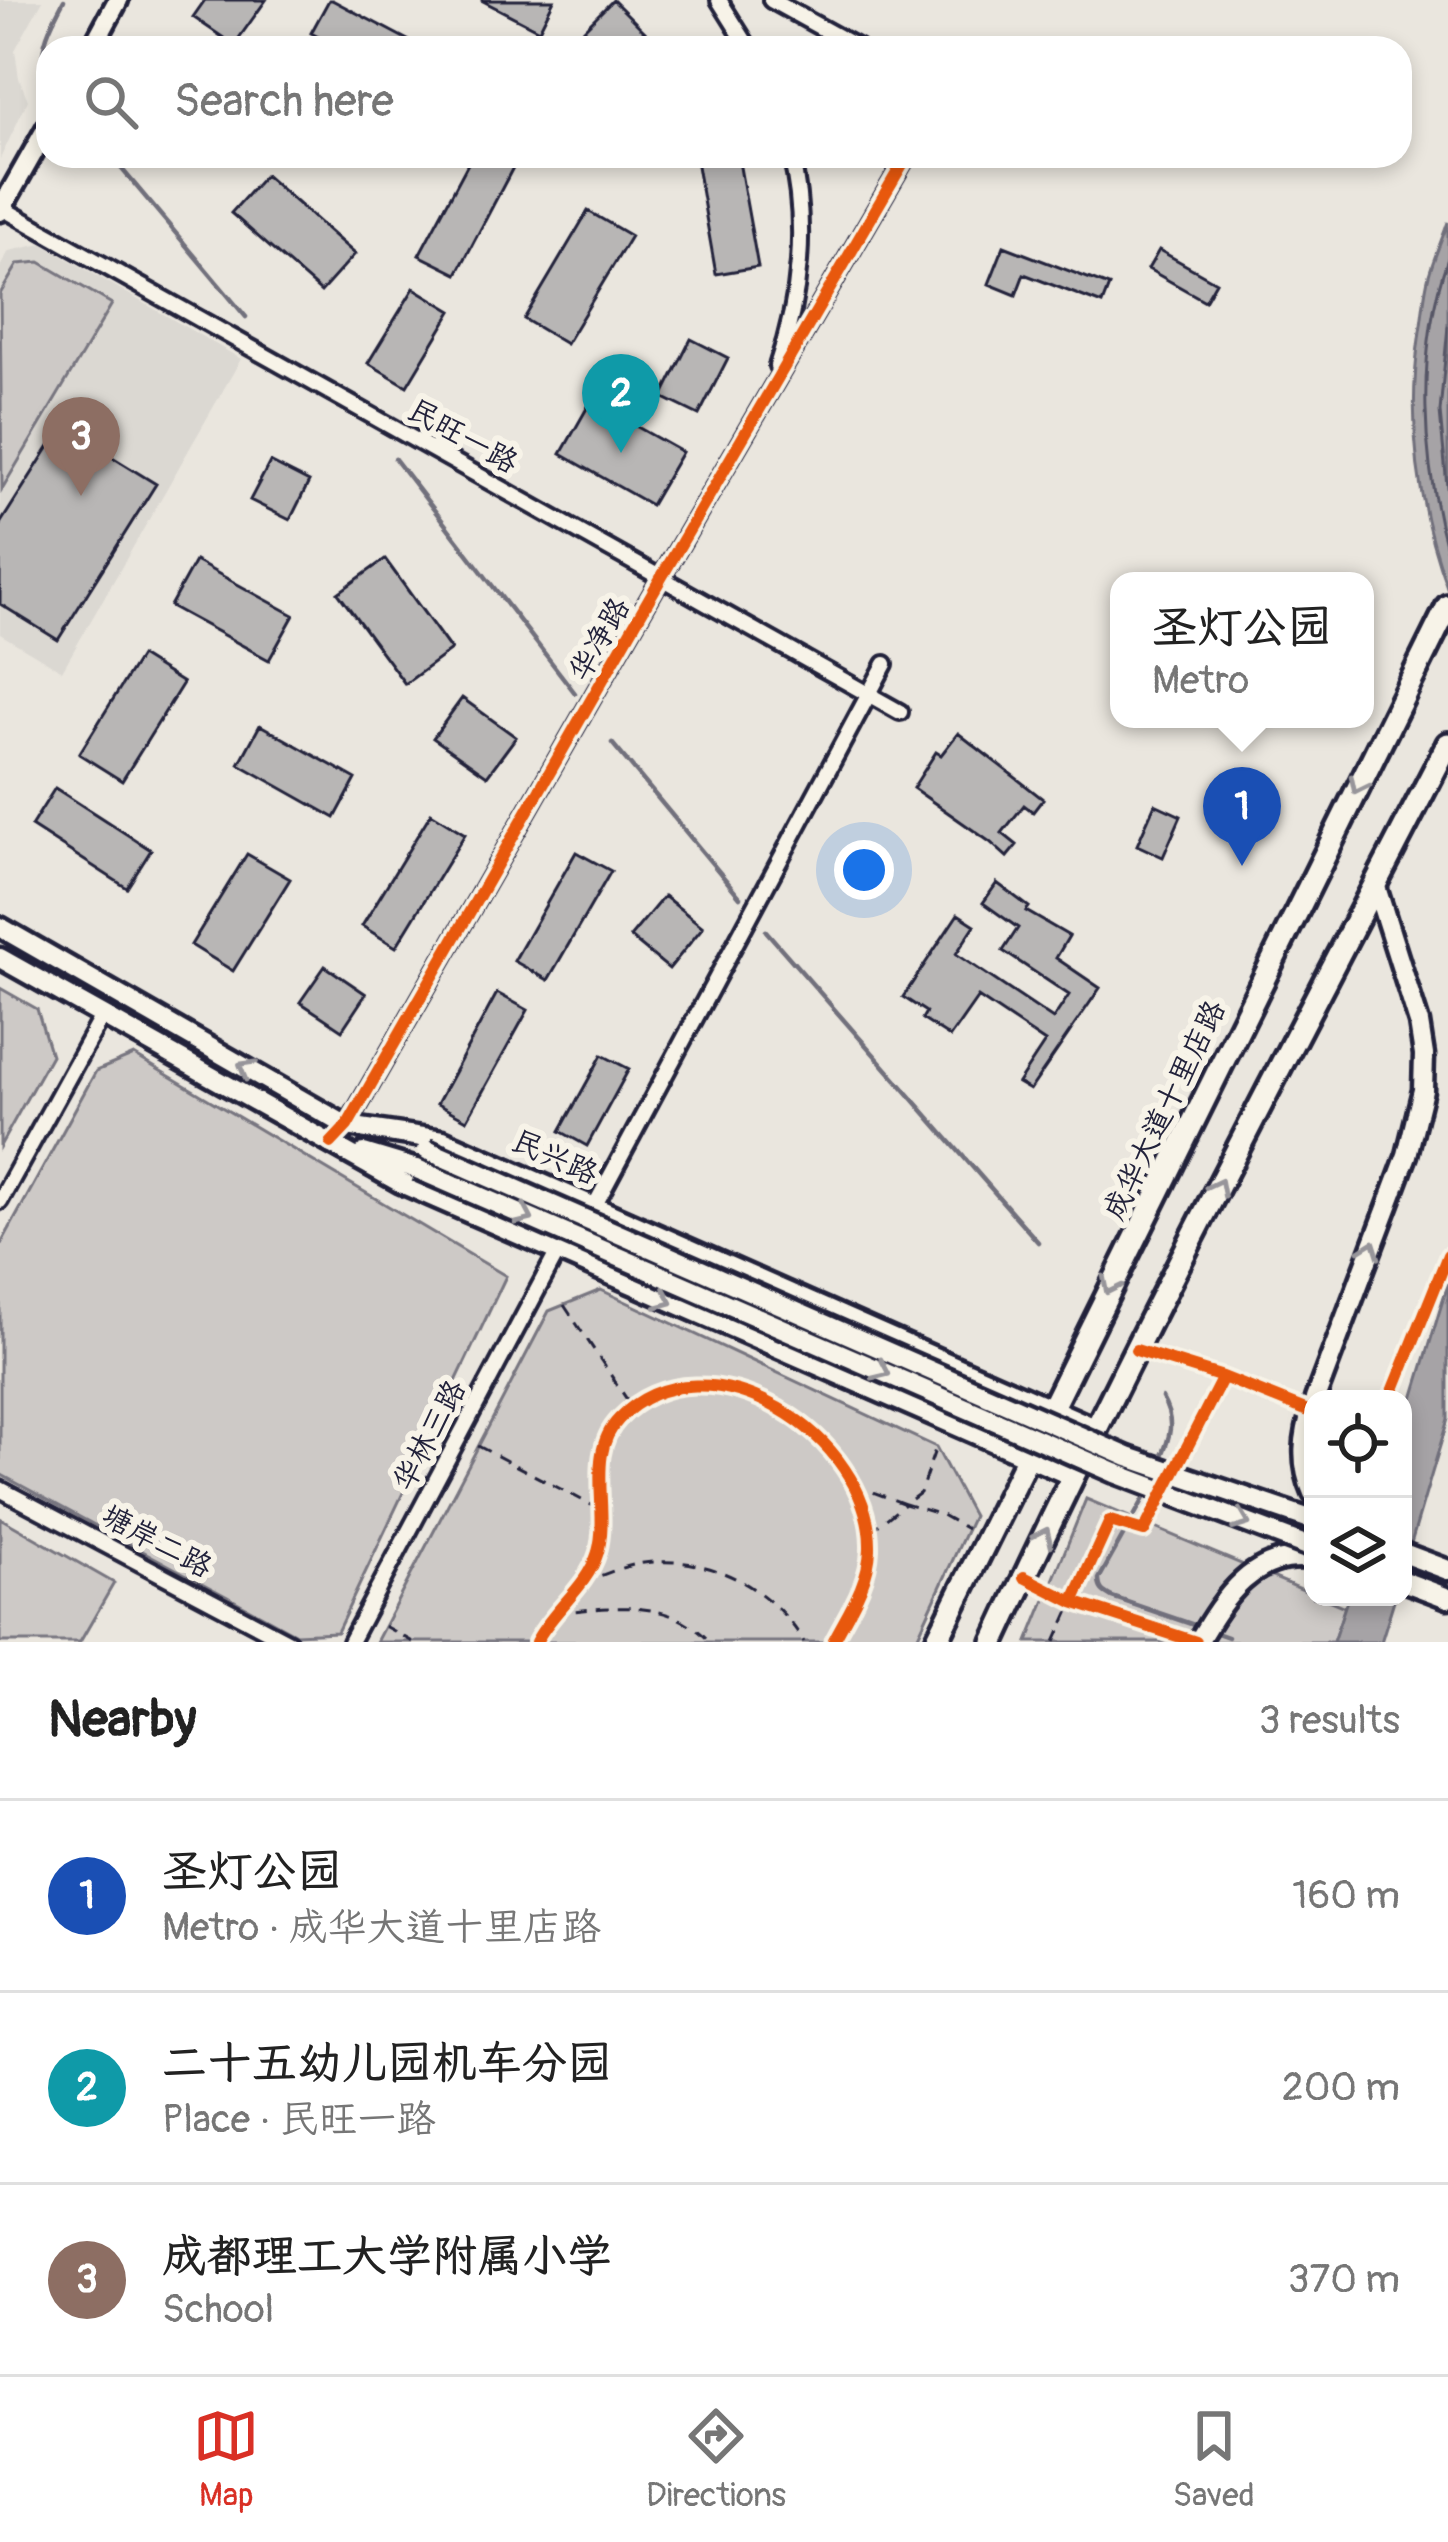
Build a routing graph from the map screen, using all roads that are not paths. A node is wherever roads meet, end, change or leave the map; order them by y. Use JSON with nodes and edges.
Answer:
{"nodes":[{"id":1,"x":118,"y":0,"type":"edge"},
{"id":2,"x":719,"y":0,"type":"edge"},
{"id":3,"x":771,"y":0,"type":"edge"},
{"id":4,"x":98,"y":36,"type":"edge"},
{"id":5,"x":742,"y":36,"type":"edge"},
{"id":6,"x":836,"y":36,"type":"edge"},
{"id":7,"x":36,"y":146,"type":"edge"},
{"id":8,"x":793,"y":168,"type":"edge"},
{"id":9,"x":900,"y":168,"type":"edge"},
{"id":10,"x":0,"y":208,"type":"edge"},
{"id":11,"x":766,"y":398,"type":"junction"},
{"id":12,"x":661,"y":578,"type":"junction"},
{"id":13,"x":1448,"y":606,"type":"edge"},
{"id":14,"x":885,"y":664,"type":"dead end"},
{"id":15,"x":869,"y":694,"type":"junction"},
{"id":16,"x":900,"y":712,"type":"dead end"},
{"id":17,"x":1448,"y":744,"type":"edge"},
{"id":18,"x":1376,"y":884,"type":"junction"},
{"id":19,"x":0,"y":927,"type":"edge"},
{"id":20,"x":0,"y":958,"type":"edge"},
{"id":21,"x":102,"y":1016,"type":"junction"},
{"id":22,"x":347,"y":1126,"type":"junction"},
{"id":23,"x":331,"y":1143,"type":"junction"},
{"id":24,"x":0,"y":1201,"type":"edge"},
{"id":25,"x":594,"y":1207,"type":"junction"},
{"id":26,"x":557,"y":1253,"type":"junction"},
{"id":27,"x":1318,"y":1390,"type":"edge"},
{"id":28,"x":1051,"y":1409,"type":"junction"},
{"id":29,"x":1097,"y":1429,"type":"junction"},
{"id":30,"x":1304,"y":1435,"type":"edge"},
{"id":31,"x":1028,"y":1455,"type":"junction"},
{"id":32,"x":1304,"y":1469,"type":"edge"},
{"id":33,"x":1072,"y":1477,"type":"junction"},
{"id":34,"x":0,"y":1489,"type":"edge"},
{"id":35,"x":1304,"y":1517,"type":"edge"},
{"id":36,"x":1304,"y":1545,"type":"edge"},
{"id":37,"x":1412,"y":1556,"type":"edge"},
{"id":38,"x":1304,"y":1557,"type":"edge"},
{"id":39,"x":1448,"y":1570,"type":"edge"},
{"id":40,"x":1412,"y":1584,"type":"edge"},
{"id":41,"x":1448,"y":1598,"type":"edge"},
{"id":42,"x":289,"y":1642,"type":"edge"},
{"id":43,"x":350,"y":1642,"type":"edge"},
{"id":44,"x":936,"y":1642,"type":"edge"},
{"id":45,"x":994,"y":1642,"type":"edge"},
{"id":46,"x":1198,"y":1642,"type":"edge"}],
"edges":[{"from":1,"to":4,"type":"main road"},
{"from":2,"to":5,"type":"street"},
{"from":3,"to":6,"type":"street"},
{"from":7,"to":10,"type":"main road"},
{"from":8,"to":11,"type":"street"},
{"from":9,"to":11,"type":"street","name":"华净路"},
{"from":10,"to":12,"type":"street","name":"民旺一路"},
{"from":11,"to":12,"type":"street","name":"华净路"},
{"from":12,"to":15,"type":"street","name":"民旺一路"},
{"from":12,"to":22,"type":"street","name":"华净路"},
{"from":13,"to":28,"type":"main road","name":"成华大道十里店路","one_way":true},
{"from":14,"to":15,"type":"street"},
{"from":15,"to":16,"type":"street","name":"民旺一路"},
{"from":15,"to":25,"type":"street"},
{"from":17,"to":18,"type":"main road"},
{"from":27,"to":18,"type":"main road","one_way":true},
{"from":29,"to":18,"type":"main road","one_way":true},
{"from":22,"to":19,"type":"main road","name":"民兴路","one_way":true},
{"from":20,"to":21,"type":"main road"},
{"from":21,"to":23,"type":"main road"},
{"from":21,"to":24,"type":"street"},
{"from":22,"to":23,"type":"street","name":"华净路"},
{"from":22,"to":25,"type":"main road","name":"民兴路"},
{"from":22,"to":35,"type":"main road","name":"民兴路","bridge":true},
{"from":23,"to":26,"type":"main road"},
{"from":23,"to":36,"type":"main road","one_way":true,"bridge":true},
{"from":25,"to":28,"type":"main road","name":"民兴路"},
{"from":26,"to":31,"type":"main road","one_way":true},
{"from":26,"to":43,"type":"street","name":"华林三路"},
{"from":28,"to":29,"type":"main road","name":"民兴路"},
{"from":28,"to":31,"type":"main road","name":"成华大道十里店路"},
{"from":29,"to":33,"type":"main road"},
{"from":30,"to":32,"type":"main road"},
{"from":31,"to":33,"type":"main road"},
{"from":31,"to":44,"type":"main road","name":"成华大道十里店路"},
{"from":45,"to":33,"type":"main road","one_way":true},
{"from":34,"to":42,"type":"street","name":"塘岸二路"},
{"from":37,"to":39,"type":"main road"},
{"from":38,"to":46,"type":"main road"},
{"from":40,"to":41,"type":"main road"}]}
